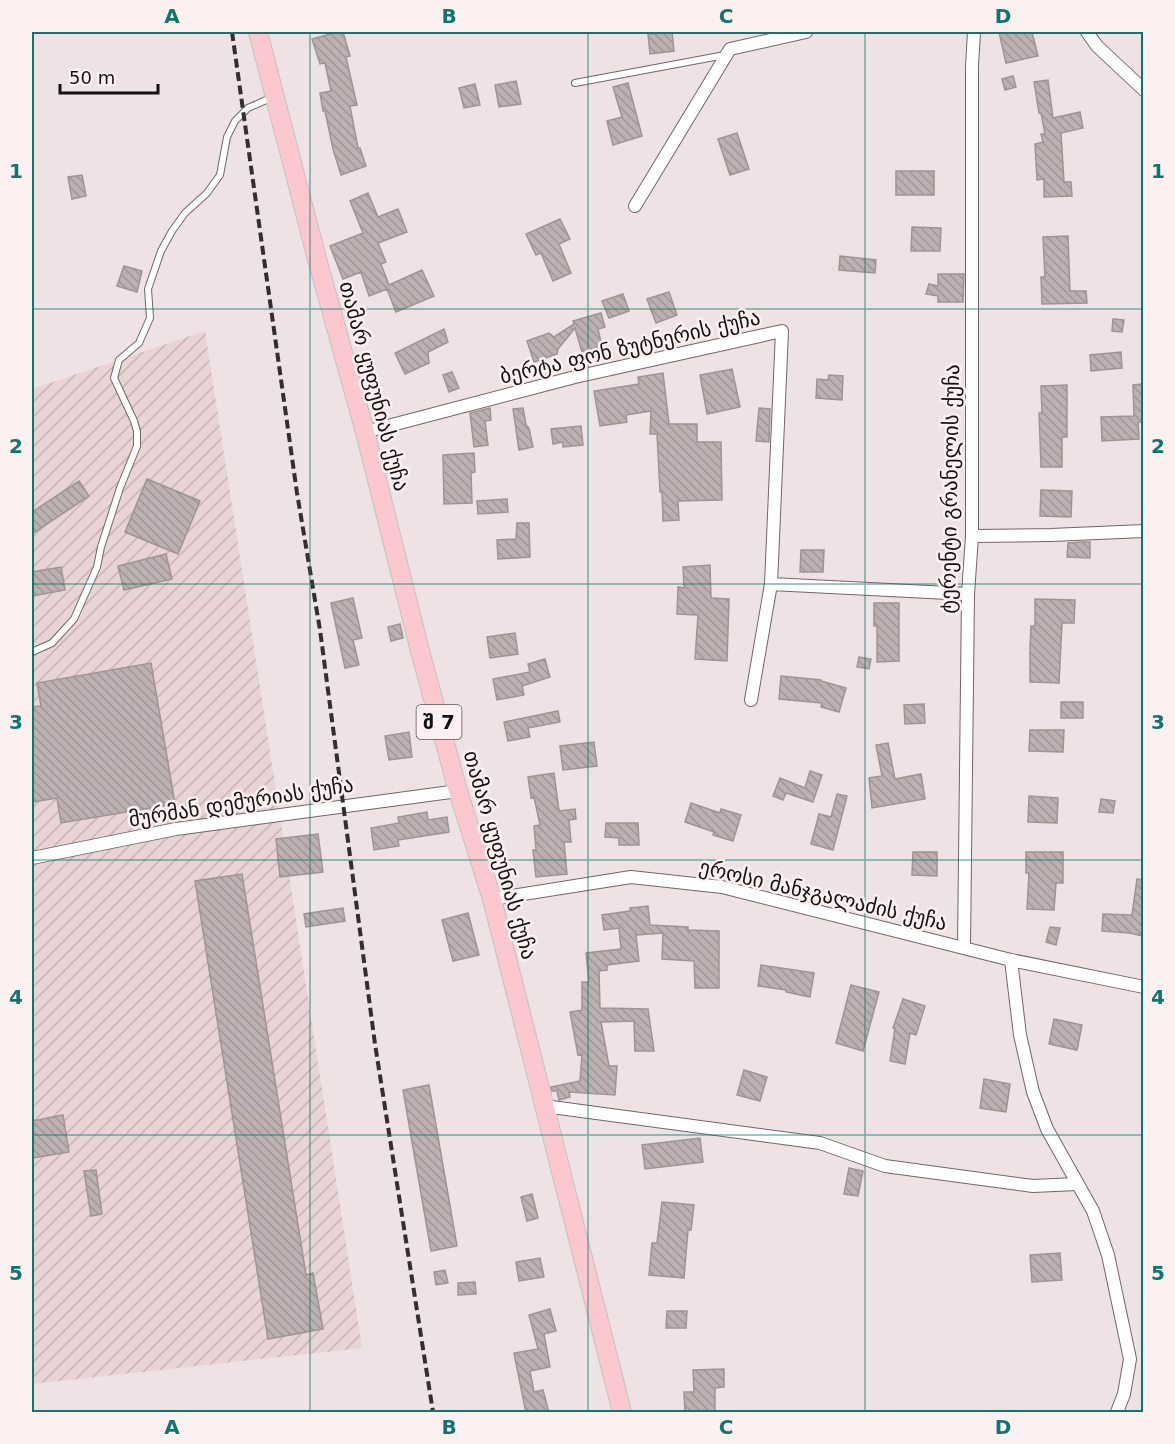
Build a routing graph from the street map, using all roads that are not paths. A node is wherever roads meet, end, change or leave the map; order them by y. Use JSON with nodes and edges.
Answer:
{"nodes":[{"id":1,"x":258,"y":32,"type":"edge"},
{"id":2,"x":806,"y":32,"type":"edge"},
{"id":3,"x":974,"y":32,"type":"edge"},
{"id":4,"x":1087,"y":32,"type":"edge"},
{"id":5,"x":788,"y":33,"type":"edge"},
{"id":6,"x":726,"y":55,"type":"junction"},
{"id":7,"x":575,"y":83,"type":"dead end"},
{"id":8,"x":1143,"y":90,"type":"edge"},
{"id":9,"x":275,"y":96,"type":"junction"},
{"id":10,"x":635,"y":206,"type":"dead end"},
{"id":11,"x":365,"y":432,"type":"junction"},
{"id":12,"x":1143,"y":531,"type":"edge"},
{"id":13,"x":972,"y":536,"type":"junction"},
{"id":14,"x":771,"y":584,"type":"junction"},
{"id":15,"x":968,"y":594,"type":"junction"},
{"id":16,"x":32,"y":652,"type":"edge"},
{"id":17,"x":751,"y":700,"type":"dead end"},
{"id":18,"x":458,"y":791,"type":"junction"},
{"id":19,"x":32,"y":858,"type":"edge"},
{"id":20,"x":492,"y":899,"type":"junction"},
{"id":21,"x":963,"y":947,"type":"junction"},
{"id":22,"x":1011,"y":960,"type":"junction"},
{"id":23,"x":1143,"y":987,"type":"edge"},
{"id":24,"x":544,"y":1106,"type":"junction"},
{"id":25,"x":1077,"y":1184,"type":"junction"},
{"id":26,"x":622,"y":1413,"type":"edge"},
{"id":27,"x":1117,"y":1413,"type":"edge"}],
"edges":[{"from":1,"to":9,"type":"main road","name":"თამარ ყუფუნიას ქუჩა","number":"შ 7"},
{"from":2,"to":5,"type":"street"},
{"from":3,"to":13,"type":"street","name":"ტერენტი გრანელის ქუჩა"},
{"from":4,"to":8,"type":"street"},
{"from":5,"to":6,"type":"street"},
{"from":6,"to":7,"type":"lane"},
{"from":6,"to":10,"type":"street"},
{"from":9,"to":11,"type":"main road","name":"თამარ ყუფუნიას ქუჩა","number":"შ 7"},
{"from":9,"to":16,"type":"lane"},
{"from":11,"to":14,"type":"street","name":"ბერტა ფონ ზუტნერის ქუჩა"},
{"from":11,"to":18,"type":"main road","name":"თამარ ყუფუნიას ქუჩა","number":"შ 7"},
{"from":12,"to":13,"type":"street"},
{"from":13,"to":15,"type":"street","name":"ტერენტი გრანელის ქუჩა"},
{"from":14,"to":15,"type":"street"},
{"from":14,"to":17,"type":"street"},
{"from":15,"to":21,"type":"street","name":"ტერენტი გრანელის ქუჩა"},
{"from":18,"to":19,"type":"street","name":"მურმან დემურიას ქუჩა"},
{"from":18,"to":20,"type":"main road","name":"თამარ ყუფუნიას ქუჩა","number":"შ 7"},
{"from":20,"to":21,"type":"street","name":"ეროსი მანჯგალაძის ქუჩა"},
{"from":20,"to":24,"type":"main road","name":"თამარ ყუფუნიას ქუჩა","number":"შ 7"},
{"from":21,"to":22,"type":"street","name":"ეროსი მანჯგალაძის ქუჩა"},
{"from":22,"to":23,"type":"street","name":"ეროსი მანჯგალაძის ქუჩა"},
{"from":22,"to":25,"type":"street"},
{"from":24,"to":25,"type":"street"},
{"from":24,"to":26,"type":"main road","name":"თამარ ყუფუნიას ქუჩა","number":"შ 7"},
{"from":25,"to":27,"type":"street"}]}
